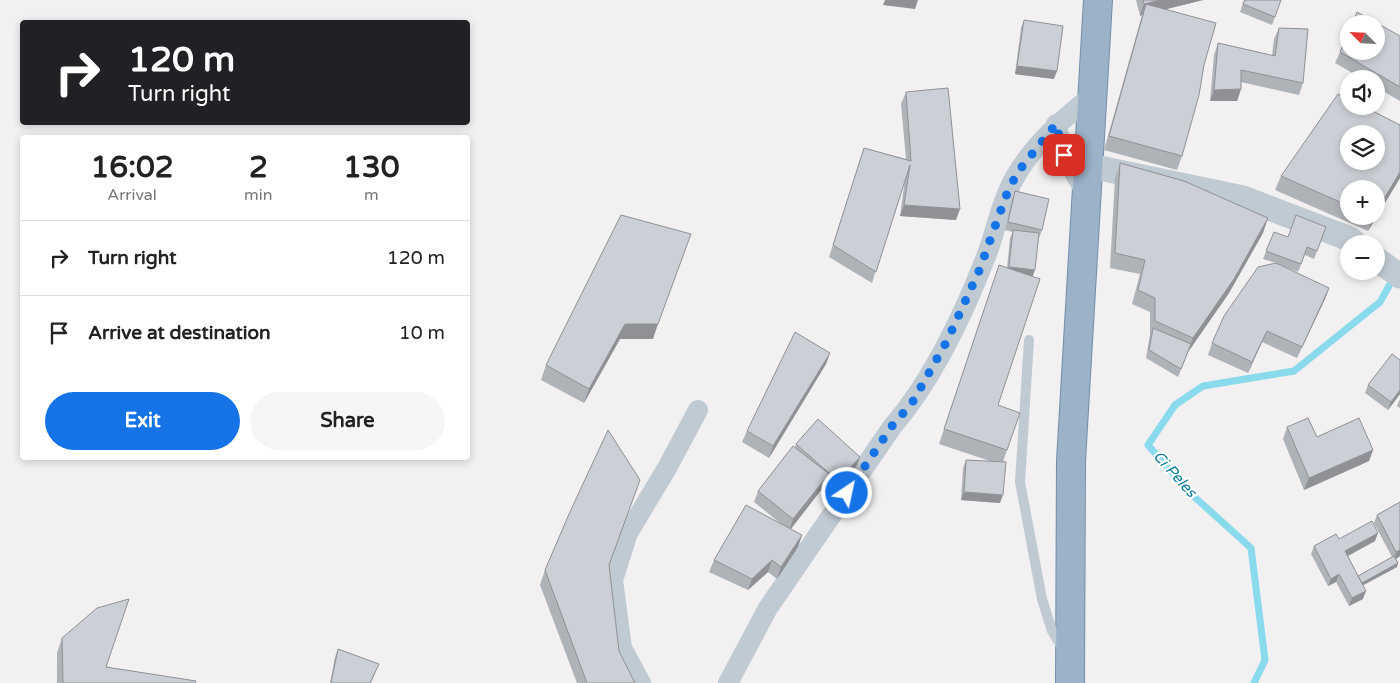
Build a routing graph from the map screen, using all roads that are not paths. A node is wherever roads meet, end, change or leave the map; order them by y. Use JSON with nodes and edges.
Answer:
{"nodes":[{"id":1,"x":1098,"y":0,"type":"edge"},
{"id":2,"x":1094,"y":94,"type":"junction"},
{"id":3,"x":1056,"y":124,"type":"junction"},
{"id":4,"x":1090,"y":166,"type":"junction"},
{"id":5,"x":1087,"y":195,"type":"junction"},
{"id":6,"x":1340,"y":235,"type":"edge"},
{"id":7,"x":1029,"y":340,"type":"dead end"},
{"id":8,"x":698,"y":410,"type":"dead end"},
{"id":9,"x":1070,"y":672,"type":"edge"},
{"id":10,"x":641,"y":683,"type":"edge"},
{"id":11,"x":728,"y":683,"type":"edge"}],
"edges":[{"from":1,"to":2,"type":"highway"},
{"from":2,"to":3,"type":"street"},
{"from":2,"to":4,"type":"highway"},
{"from":3,"to":5,"type":"street"},
{"from":3,"to":11,"type":"street"},
{"from":4,"to":5,"type":"highway"},
{"from":4,"to":6,"type":"street"},
{"from":5,"to":9,"type":"highway"},
{"from":7,"to":9,"type":"lane"},
{"from":8,"to":10,"type":"street"}]}
